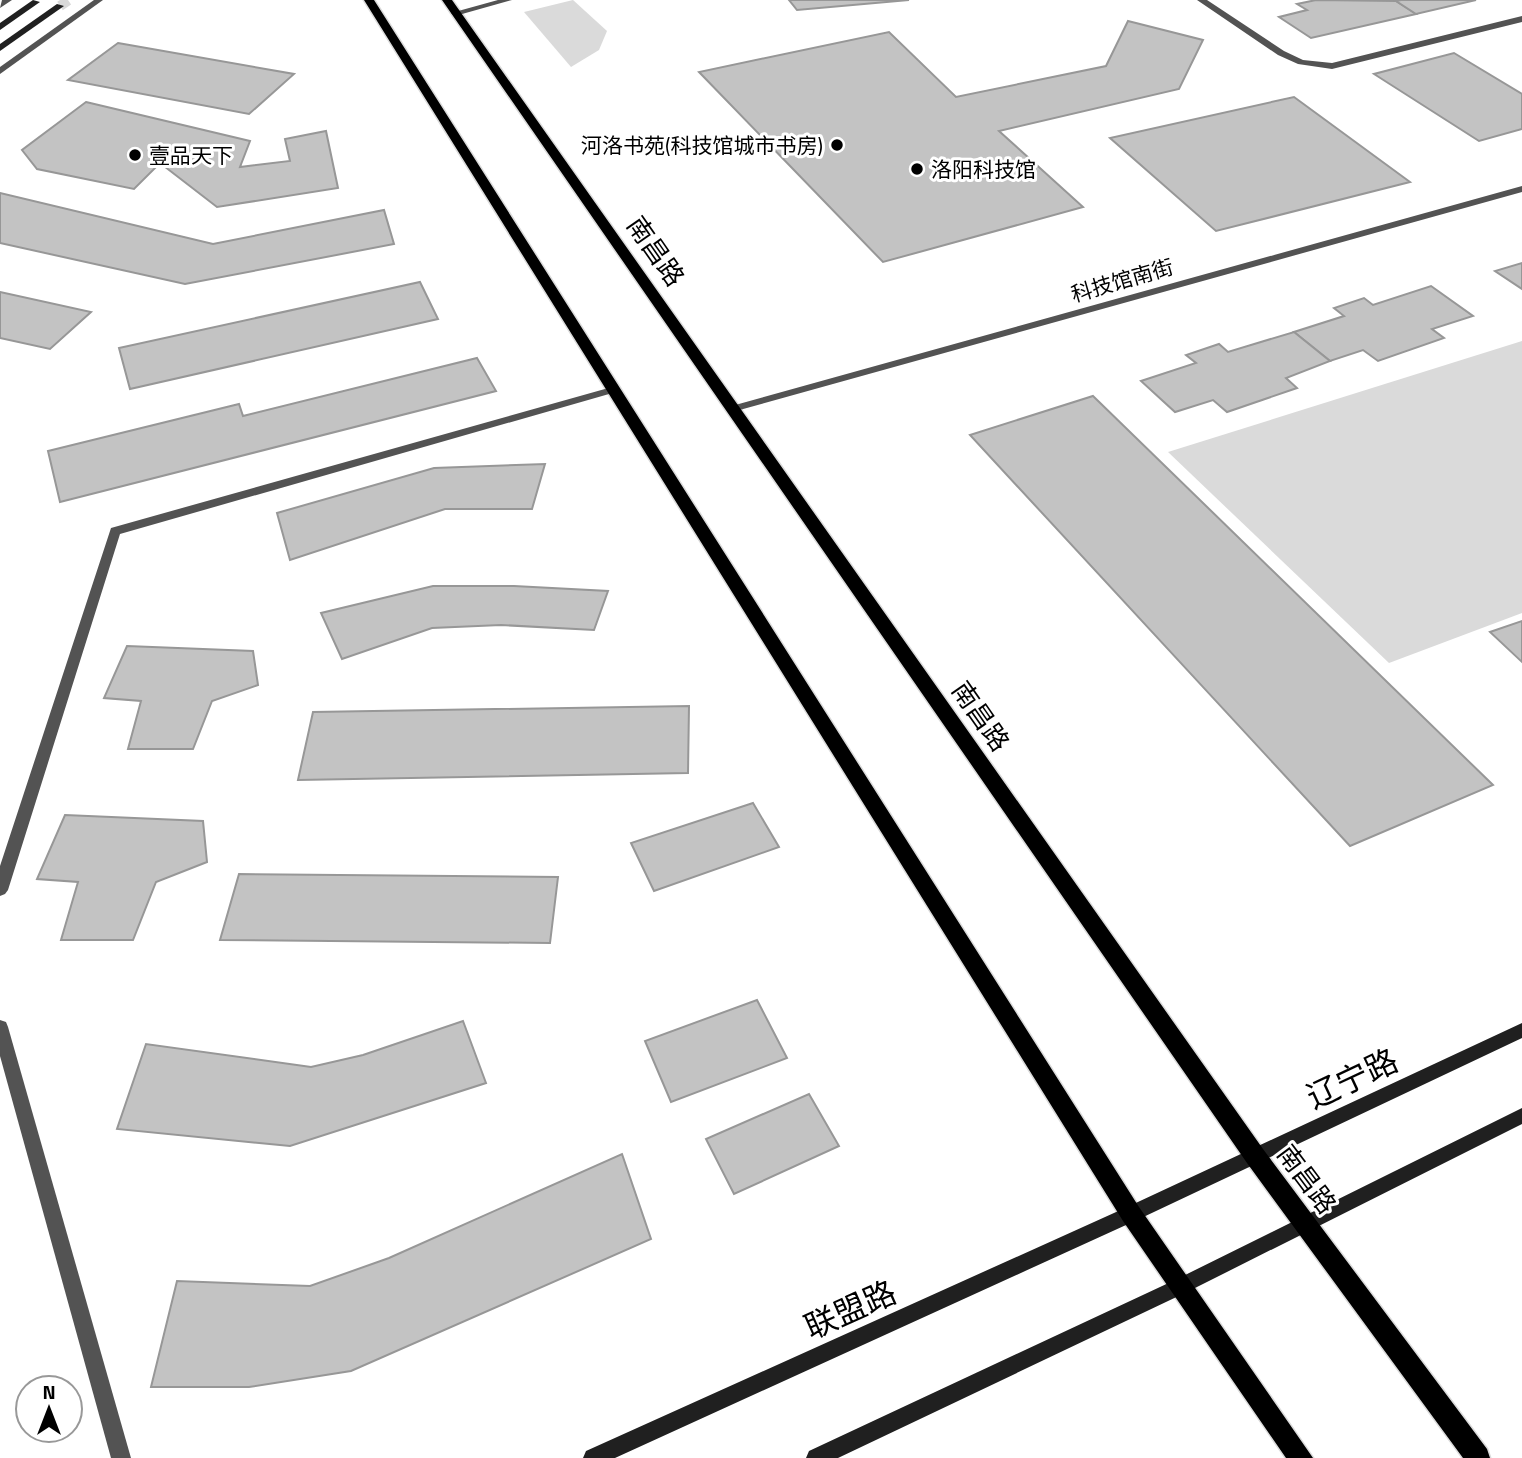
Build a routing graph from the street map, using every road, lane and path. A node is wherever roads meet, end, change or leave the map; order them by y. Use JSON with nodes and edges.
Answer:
{"nodes":[{"id":1,"x":8,"y":0,"type":"edge"},
{"id":2,"x":99,"y":0,"type":"edge"},
{"id":3,"x":508,"y":0,"type":"edge"},
{"id":4,"x":1201,"y":0,"type":"edge"},
{"id":5,"x":36,"y":2,"type":"dead end"},
{"id":6,"x":0,"y":5,"type":"edge"},
{"id":7,"x":371,"y":5,"type":"edge"},
{"id":8,"x":448,"y":5,"type":"edge"},
{"id":9,"x":60,"y":6,"type":"dead end"},
{"id":10,"x":1522,"y":19,"type":"edge"},
{"id":11,"x":0,"y":27,"type":"edge"},
{"id":12,"x":0,"y":48,"type":"edge"},
{"id":13,"x":0,"y":71,"type":"edge"},
{"id":14,"x":1522,"y":189,"type":"edge"},
{"id":15,"x":612,"y":390,"type":"junction"},
{"id":16,"x":732,"y":409,"type":"junction"},
{"id":17,"x":0,"y":890,"type":"edge"},
{"id":18,"x":0,"y":1027,"type":"edge"},
{"id":19,"x":1522,"y":1030,"type":"edge"},
{"id":20,"x":1522,"y":1116,"type":"edge"},
{"id":21,"x":1255,"y":1156,"type":"junction"},
{"id":22,"x":1131,"y":1214,"type":"junction"},
{"id":23,"x":1307,"y":1224,"type":"junction"},
{"id":24,"x":1181,"y":1286,"type":"junction"},
{"id":25,"x":121,"y":1458,"type":"edge"},
{"id":26,"x":593,"y":1458,"type":"edge"},
{"id":27,"x":816,"y":1458,"type":"edge"},
{"id":28,"x":1301,"y":1458,"type":"edge"},
{"id":29,"x":1478,"y":1458,"type":"edge"}],
"edges":[{"from":1,"to":6,"type":"street"},
{"from":2,"to":13,"type":"street"},
{"from":3,"to":8,"type":"street"},
{"from":4,"to":10,"type":"street"},
{"from":5,"to":11,"type":"main road"},
{"from":7,"to":15,"type":"main road"},
{"from":8,"to":16,"type":"main road","name":"南昌路"},
{"from":9,"to":12,"type":"main road"},
{"from":14,"to":16,"type":"street","name":"科技馆南街"},
{"from":15,"to":17,"type":"street"},
{"from":15,"to":22,"type":"main road"},
{"from":16,"to":21,"type":"main road","name":"南昌路"},
{"from":18,"to":25,"type":"street"},
{"from":19,"to":21,"type":"main road","name":"辽宁路"},
{"from":20,"to":23,"type":"main road"},
{"from":21,"to":22,"type":"main road","name":"辽宁路"},
{"from":21,"to":23,"type":"main road","name":"南昌路"},
{"from":22,"to":24,"type":"main road"},
{"from":22,"to":26,"type":"main road","name":"联盟路"},
{"from":23,"to":24,"type":"main road"},
{"from":23,"to":29,"type":"main road","name":"南昌路"},
{"from":24,"to":27,"type":"main road"},
{"from":24,"to":28,"type":"main road"}]}
